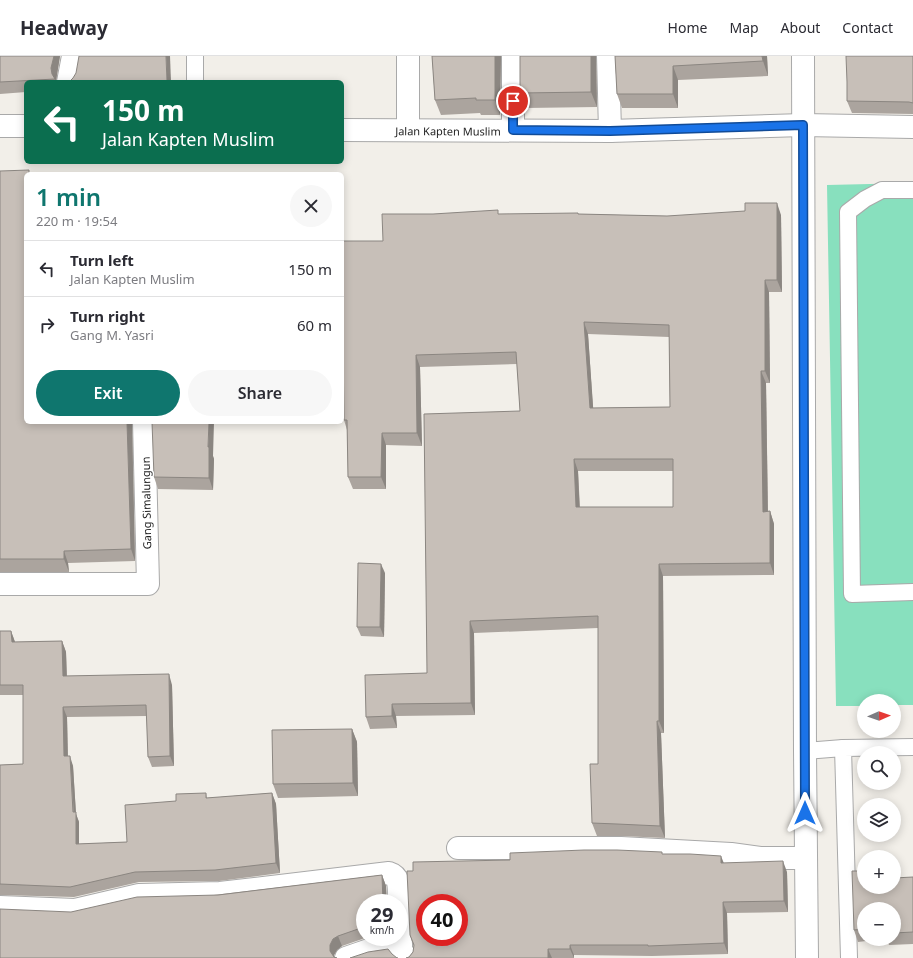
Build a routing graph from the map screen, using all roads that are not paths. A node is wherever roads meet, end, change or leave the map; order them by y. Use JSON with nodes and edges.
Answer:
{"nodes":[{"id":1,"x":73,"y":56,"type":"edge"},
{"id":2,"x":195,"y":56,"type":"edge"},
{"id":3,"x":408,"y":56,"type":"edge"},
{"id":4,"x":513,"y":56,"type":"edge"},
{"id":5,"x":608,"y":56,"type":"edge"},
{"id":6,"x":803,"y":56,"type":"edge"},
{"id":7,"x":68,"y":80,"type":"edge"},
{"id":8,"x":195,"y":80,"type":"edge"},
{"id":9,"x":803,"y":125,"type":"junction"},
{"id":10,"x":0,"y":126,"type":"edge"},
{"id":11,"x":24,"y":126,"type":"edge"},
{"id":12,"x":913,"y":127,"type":"edge"},
{"id":13,"x":344,"y":130,"type":"edge"},
{"id":14,"x":408,"y":130,"type":"junction"},
{"id":15,"x":513,"y":130,"type":"junction"},
{"id":16,"x":610,"y":131,"type":"junction"},
{"id":17,"x":913,"y":190,"type":"edge"},
{"id":18,"x":144,"y":424,"type":"edge"},
{"id":19,"x":0,"y":584,"type":"edge"},
{"id":20,"x":913,"y":592,"type":"edge"},
{"id":21,"x":913,"y":747,"type":"edge"},
{"id":22,"x":843,"y":748,"type":"junction"},
{"id":23,"x":805,"y":751,"type":"junction"},
{"id":24,"x":458,"y":848,"type":"dead end"},
{"id":25,"x":806,"y":858,"type":"junction"},
{"id":26,"x":399,"y":894,"type":"edge"},
{"id":27,"x":0,"y":907,"type":"edge"},
{"id":28,"x":404,"y":951,"type":"edge"},
{"id":29,"x":346,"y":958,"type":"edge"},
{"id":30,"x":807,"y":958,"type":"edge"},
{"id":31,"x":849,"y":958,"type":"edge"}],
"edges":[{"from":1,"to":7,"type":"street"},
{"from":2,"to":8,"type":"lane"},
{"from":3,"to":14,"type":"street"},
{"from":4,"to":15,"type":"street"},
{"from":5,"to":16,"type":"street"},
{"from":6,"to":9,"type":"street"},
{"from":9,"to":12,"type":"street","name":"Jalan Kapten Muslim"},
{"from":9,"to":16,"type":"street","name":"Jalan Kapten Muslim"},
{"from":9,"to":23,"type":"street"},
{"from":10,"to":11,"type":"street"},
{"from":13,"to":14,"type":"street","name":"Jalan Kapten Muslim"},
{"from":14,"to":15,"type":"street","name":"Jalan Kapten Muslim"},
{"from":15,"to":16,"type":"street","name":"Jalan Kapten Muslim"},
{"from":17,"to":20,"type":"lane"},
{"from":18,"to":19,"type":"street","name":"Gang Simalungun"},
{"from":21,"to":22,"type":"lane"},
{"from":22,"to":23,"type":"lane"},
{"from":22,"to":31,"type":"lane"},
{"from":23,"to":25,"type":"street"},
{"from":24,"to":25,"type":"street"},
{"from":25,"to":30,"type":"street"},
{"from":26,"to":27,"type":"street"},
{"from":28,"to":29,"type":"street"}]}
